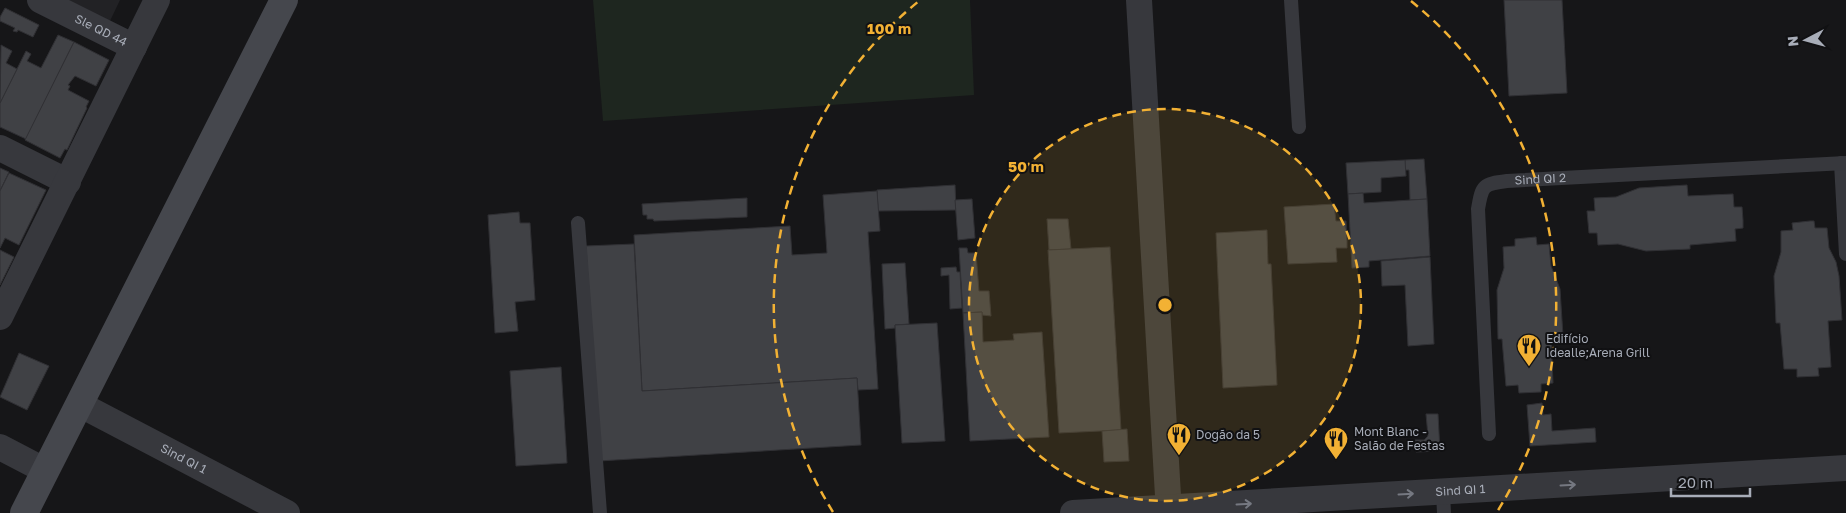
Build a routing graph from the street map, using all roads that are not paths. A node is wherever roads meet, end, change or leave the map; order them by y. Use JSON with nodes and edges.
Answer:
{"nodes":[{"id":1,"x":40,"y":0,"type":"edge"},
{"id":2,"x":158,"y":0,"type":"edge"},
{"id":3,"x":284,"y":0,"type":"edge"},
{"id":4,"x":1139,"y":0,"type":"edge"},
{"id":5,"x":1291,"y":0,"type":"edge"},
{"id":6,"x":134,"y":47,"type":"junction"},
{"id":7,"x":1299,"y":127,"type":"dead end"},
{"id":8,"x":0,"y":148,"type":"edge"},
{"id":9,"x":1844,"y":163,"type":"edge"},
{"id":10,"x":68,"y":182,"type":"junction"},
{"id":11,"x":578,"y":223,"type":"dead end"},
{"id":12,"x":1846,"y":254,"type":"edge"},
{"id":13,"x":0,"y":317,"type":"edge"},
{"id":14,"x":79,"y":404,"type":"junction"},
{"id":15,"x":1489,"y":434,"type":"dead end"},
{"id":16,"x":0,"y":447,"type":"edge"},
{"id":17,"x":1846,"y":468,"type":"edge"},
{"id":18,"x":44,"y":470,"type":"junction"},
{"id":19,"x":1443,"y":503,"type":"edge"},
{"id":20,"x":1169,"y":510,"type":"edge"},
{"id":21,"x":24,"y":513,"type":"edge"},
{"id":22,"x":287,"y":513,"type":"edge"},
{"id":23,"x":600,"y":513,"type":"edge"},
{"id":24,"x":1073,"y":513,"type":"edge"}],
"edges":[{"from":1,"to":6,"type":"street","name":"Sle QD 44"},
{"from":2,"to":6,"type":"street"},
{"from":3,"to":14,"type":"main road"},
{"from":4,"to":20,"type":"street"},
{"from":5,"to":7,"type":"lane"},
{"from":6,"to":10,"type":"street"},
{"from":8,"to":10,"type":"street"},
{"from":9,"to":12,"type":"lane"},
{"from":9,"to":15,"type":"lane","name":"Sind QI 2"},
{"from":10,"to":13,"type":"street"},
{"from":11,"to":23,"type":"lane"},
{"from":14,"to":18,"type":"main road"},
{"from":14,"to":22,"type":"street","name":"Sind QI 1"},
{"from":16,"to":18,"type":"street"},
{"from":19,"to":17,"type":"street","name":"Sind QI 1","one_way":true},
{"from":18,"to":21,"type":"main road"},
{"from":20,"to":19,"type":"street","name":"Sind QI 1","one_way":true},
{"from":20,"to":24,"type":"street","name":"Sind QI 1"}]}
